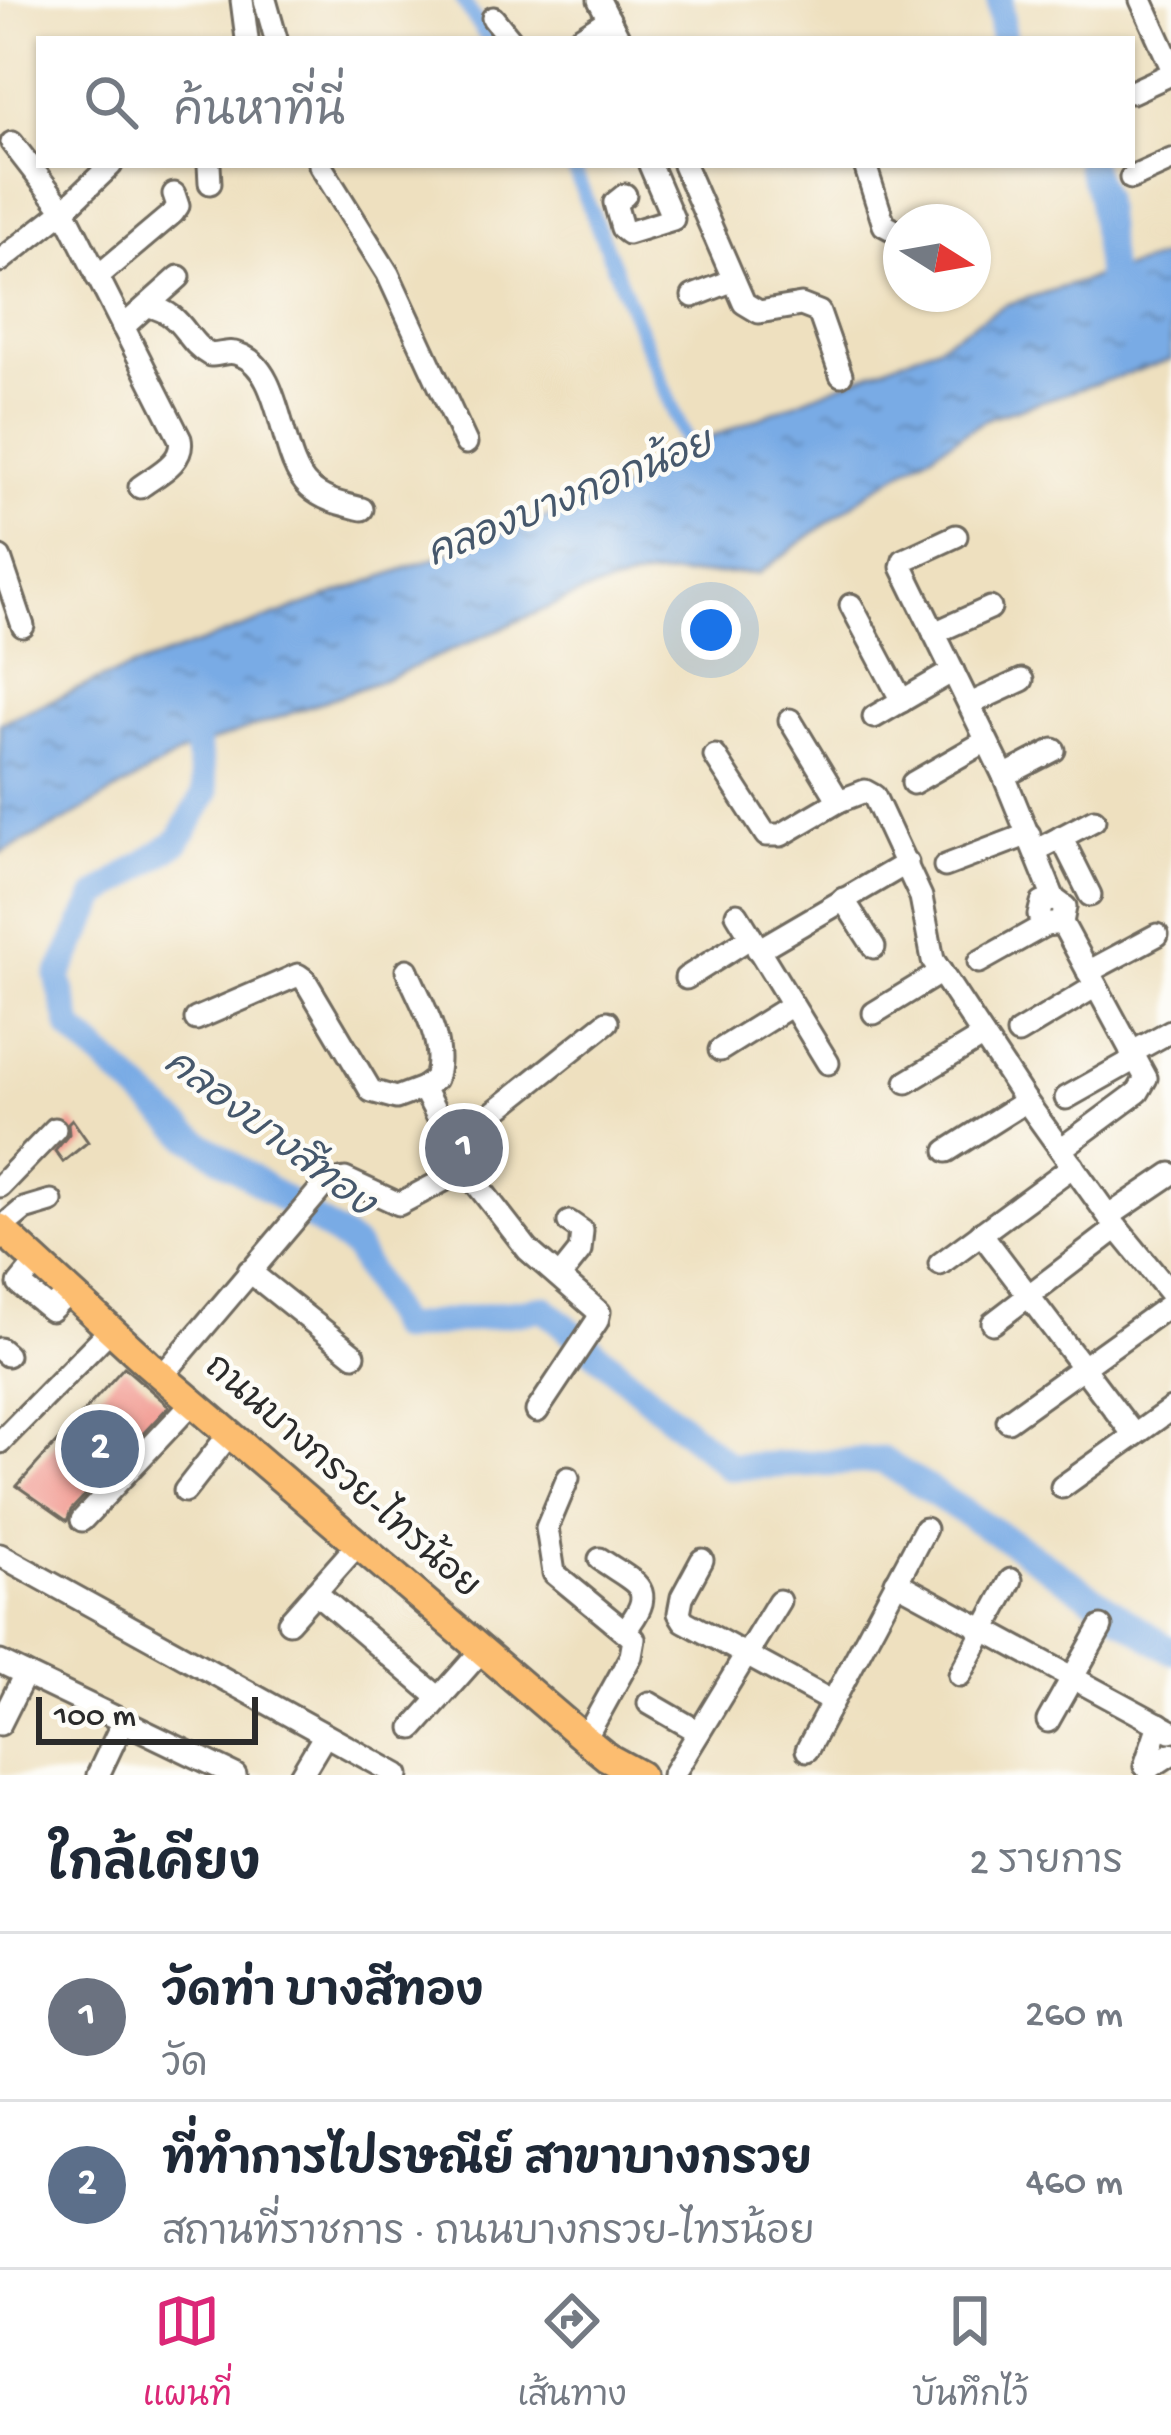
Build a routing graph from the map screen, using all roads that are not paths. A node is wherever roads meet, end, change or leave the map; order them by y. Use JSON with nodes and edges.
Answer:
{"nodes":[{"id":1,"x":242,"y":0,"type":"edge"},
{"id":2,"x":265,"y":0,"type":"edge"},
{"id":3,"x":1142,"y":0,"type":"edge"},
{"id":4,"x":493,"y":18,"type":"dead end"},
{"id":5,"x":609,"y":19,"type":"edge"},
{"id":6,"x":247,"y":36,"type":"edge"},
{"id":7,"x":276,"y":36,"type":"edge"},
{"id":8,"x":508,"y":36,"type":"edge"},
{"id":9,"x":583,"y":36,"type":"edge"},
{"id":10,"x":1171,"y":70,"type":"edge"},
{"id":11,"x":1135,"y":90,"type":"edge"},
{"id":12,"x":12,"y":143,"type":"dead end"},
{"id":13,"x":1171,"y":160,"type":"edge"},
{"id":14,"x":108,"y":168,"type":"edge"},
{"id":15,"x":322,"y":168,"type":"edge"},
{"id":16,"x":651,"y":168,"type":"edge"},
{"id":17,"x":685,"y":168,"type":"edge"},
{"id":18,"x":866,"y":168,"type":"edge"},
{"id":19,"x":1131,"y":178,"type":"dead end"},
{"id":20,"x":174,"y":194,"type":"dead end"},
{"id":21,"x":625,"y":195,"type":"dead end"},
{"id":22,"x":702,"y":208,"type":"junction"},
{"id":23,"x":64,"y":211,"type":"junction"},
{"id":24,"x":673,"y":219,"type":"junction"},
{"id":25,"x":883,"y":222,"type":"edge"},
{"id":26,"x":0,"y":262,"type":"edge"},
{"id":27,"x":97,"y":277,"type":"junction"},
{"id":28,"x":178,"y":277,"type":"dead end"},
{"id":29,"x":734,"y":280,"type":"junction"},
{"id":30,"x":693,"y":296,"type":"dead end"},
{"id":31,"x":149,"y":306,"type":"junction"},
{"id":32,"x":123,"y":327,"type":"junction"},
{"id":33,"x":841,"y":375,"type":"dead end"},
{"id":34,"x":466,"y":442,"type":"dead end"},
{"id":35,"x":140,"y":487,"type":"dead end"},
{"id":36,"x":362,"y":509,"type":"dead end"},
{"id":37,"x":956,"y":536,"type":"dead end"},
{"id":38,"x":1,"y":565,"type":"edge"},
{"id":39,"x":851,"y":605,"type":"dead end"},
{"id":40,"x":990,"y":608,"type":"dead end"},
{"id":41,"x":14,"y":617,"type":"edge"},
{"id":42,"x":934,"y":633,"type":"junction"},
{"id":43,"x":953,"y":671,"type":"junction"},
{"id":44,"x":1022,"y":680,"type":"dead end"},
{"id":45,"x":902,"y":701,"type":"junction"},
{"id":46,"x":970,"y":704,"type":"junction"},
{"id":47,"x":874,"y":717,"type":"dead end"},
{"id":48,"x":790,"y":721,"type":"dead end"},
{"id":49,"x":986,"y":741,"type":"junction"},
{"id":50,"x":1054,"y":750,"type":"dead end"},
{"id":51,"x":715,"y":756,"type":"dead end"},
{"id":52,"x":1004,"y":776,"type":"junction"},
{"id":53,"x":913,"y":783,"type":"dead end"},
{"id":54,"x":838,"y":801,"type":"junction"},
{"id":55,"x":1094,"y":820,"type":"dead end"},
{"id":56,"x":1061,"y":837,"type":"junction"},
{"id":57,"x":1032,"y":842,"type":"junction"},
{"id":58,"x":908,"y":863,"type":"junction"},
{"id":59,"x":945,"y":866,"type":"dead end"},
{"id":60,"x":1090,"y":895,"type":"dead end"},
{"id":61,"x":843,"y":899,"type":"junction"},
{"id":62,"x":737,"y":914,"type":"dead end"},
{"id":63,"x":1053,"y":924,"type":"junction"},
{"id":64,"x":1157,"y":935,"type":"dead end"},
{"id":65,"x":755,"y":944,"type":"junction"},
{"id":66,"x":874,"y":947,"type":"dead end"},
{"id":67,"x":979,"y":962,"type":"dead end"},
{"id":68,"x":407,"y":970,"type":"dead end"},
{"id":69,"x":941,"y":972,"type":"junction"},
{"id":70,"x":686,"y":978,"type":"dead end"},
{"id":71,"x":1092,"y":979,"type":"junction"},
{"id":72,"x":792,"y":1005,"type":"junction"},
{"id":73,"x":874,"y":1013,"type":"dead end"},
{"id":74,"x":196,"y":1019,"type":"dead end"},
{"id":75,"x":608,"y":1022,"type":"dead end"},
{"id":76,"x":1171,"y":1030,"type":"edge"},
{"id":77,"x":1018,"y":1033,"type":"dead end"},
{"id":78,"x":983,"y":1036,"type":"junction"},
{"id":79,"x":720,"y":1050,"type":"dead end"},
{"id":80,"x":1133,"y":1056,"type":"junction"},
{"id":81,"x":828,"y":1063,"type":"dead end"},
{"id":82,"x":907,"y":1082,"type":"dead end"},
{"id":83,"x":423,"y":1088,"type":"junction"},
{"id":84,"x":1066,"y":1098,"type":"dead end"},
{"id":85,"x":1026,"y":1101,"type":"junction"},
{"id":86,"x":55,"y":1130,"type":"dead end"},
{"id":87,"x":454,"y":1144,"type":"junction"},
{"id":88,"x":947,"y":1151,"type":"dead end"},
{"id":89,"x":1067,"y":1158,"type":"junction"},
{"id":90,"x":465,"y":1169,"type":"junction"},
{"id":91,"x":1171,"y":1174,"type":"edge"},
{"id":92,"x":0,"y":1186,"type":"edge"},
{"id":93,"x":51,"y":1201,"type":"dead end"},
{"id":94,"x":569,"y":1222,"type":"dead end"},
{"id":95,"x":1113,"y":1222,"type":"junction"},
{"id":96,"x":0,"y":1228,"type":"edge"},
{"id":97,"x":981,"y":1234,"type":"junction"},
{"id":98,"x":940,"y":1264,"type":"dead end"},
{"id":99,"x":249,"y":1271,"type":"junction"},
{"id":100,"x":560,"y":1276,"type":"junction"},
{"id":101,"x":18,"y":1281,"type":"edge"},
{"id":102,"x":1169,"y":1290,"type":"edge"},
{"id":103,"x":1029,"y":1295,"type":"junction"},
{"id":104,"x":993,"y":1323,"type":"dead end"},
{"id":105,"x":111,"y":1329,"type":"junction"},
{"id":106,"x":354,"y":1355,"type":"dead end"},
{"id":107,"x":1084,"y":1367,"type":"junction"},
{"id":108,"x":163,"y":1376,"type":"junction"},
{"id":109,"x":194,"y":1401,"type":"junction"},
{"id":110,"x":1171,"y":1408,"type":"edge"},
{"id":111,"x":537,"y":1412,"type":"dead end"},
{"id":112,"x":1008,"y":1421,"type":"dead end"},
{"id":113,"x":231,"y":1432,"type":"junction"},
{"id":114,"x":1134,"y":1435,"type":"junction"},
{"id":115,"x":0,"y":1442,"type":"edge"},
{"id":116,"x":568,"y":1478,"type":"dead end"},
{"id":117,"x":1062,"y":1487,"type":"dead end"},
{"id":118,"x":184,"y":1491,"type":"dead end"},
{"id":119,"x":82,"y":1520,"type":"dead end"},
{"id":120,"x":925,"y":1529,"type":"dead end"},
{"id":121,"x":359,"y":1544,"type":"junction"},
{"id":122,"x":0,"y":1556,"type":"edge"},
{"id":123,"x":600,"y":1559,"type":"dead end"},
{"id":124,"x":702,"y":1560,"type":"dead end"},
{"id":125,"x":1011,"y":1580,"type":"dead end"},
{"id":126,"x":896,"y":1582,"type":"junction"},
{"id":127,"x":315,"y":1592,"type":"junction"},
{"id":128,"x":778,"y":1601,"type":"dead end"},
{"id":129,"x":289,"y":1622,"type":"dead end"},
{"id":130,"x":1101,"y":1627,"type":"dead end"},
{"id":131,"x":985,"y":1628,"type":"junction"},
{"id":132,"x":626,"y":1629,"type":"junction"},
{"id":133,"x":483,"y":1648,"type":"junction"},
{"id":134,"x":746,"y":1656,"type":"junction"},
{"id":135,"x":0,"y":1662,"type":"edge"},
{"id":136,"x":25,"y":1674,"type":"junction"},
{"id":137,"x":960,"y":1675,"type":"dead end"},
{"id":138,"x":1075,"y":1676,"type":"junction"},
{"id":139,"x":439,"y":1698,"type":"junction"},
{"id":140,"x":831,"y":1701,"type":"junction"},
{"id":141,"x":649,"y":1703,"type":"dead end"},
{"id":142,"x":1048,"y":1721,"type":"dead end"},
{"id":143,"x":123,"y":1722,"type":"junction"},
{"id":144,"x":0,"y":1724,"type":"edge"},
{"id":145,"x":1165,"y":1727,"type":"edge"},
{"id":146,"x":413,"y":1728,"type":"dead end"},
{"id":147,"x":699,"y":1732,"type":"junction"},
{"id":148,"x":325,"y":1735,"type":"junction"},
{"id":149,"x":585,"y":1739,"type":"junction"},
{"id":150,"x":807,"y":1750,"type":"dead end"},
{"id":151,"x":1171,"y":1754,"type":"edge"},
{"id":152,"x":228,"y":1773,"type":"edge"},
{"id":153,"x":98,"y":1775,"type":"edge"},
{"id":154,"x":302,"y":1775,"type":"edge"},
{"id":155,"x":398,"y":1775,"type":"edge"},
{"id":156,"x":640,"y":1775,"type":"edge"},
{"id":157,"x":673,"y":1775,"type":"edge"}],
"edges":[{"from":1,"to":6,"type":"street"},
{"from":2,"to":7,"type":"street"},
{"from":3,"to":10,"type":"street"},
{"from":4,"to":8,"type":"street"},
{"from":5,"to":9,"type":"street"},
{"from":10,"to":11,"type":"street"},
{"from":12,"to":23,"type":"street"},
{"from":13,"to":19,"type":"street"},
{"from":14,"to":23,"type":"street"},
{"from":15,"to":34,"type":"street"},
{"from":16,"to":24,"type":"street"},
{"from":17,"to":22,"type":"street"},
{"from":18,"to":25,"type":"street"},
{"from":20,"to":27,"type":"street"},
{"from":21,"to":24,"type":"street"},
{"from":22,"to":24,"type":"street"},
{"from":22,"to":29,"type":"street"},
{"from":23,"to":26,"type":"street"},
{"from":23,"to":27,"type":"street"},
{"from":27,"to":32,"type":"street"},
{"from":28,"to":31,"type":"street"},
{"from":29,"to":30,"type":"street"},
{"from":29,"to":33,"type":"street"},
{"from":31,"to":32,"type":"street"},
{"from":31,"to":36,"type":"street"},
{"from":32,"to":35,"type":"street"},
{"from":37,"to":42,"type":"street"},
{"from":38,"to":41,"type":"street"},
{"from":39,"to":45,"type":"street"},
{"from":40,"to":42,"type":"street"},
{"from":42,"to":43,"type":"street"},
{"from":43,"to":45,"type":"street"},
{"from":43,"to":46,"type":"street"},
{"from":44,"to":46,"type":"street"},
{"from":45,"to":47,"type":"street"},
{"from":46,"to":49,"type":"street"},
{"from":48,"to":54,"type":"street"},
{"from":49,"to":52,"type":"street"},
{"from":49,"to":53,"type":"street"},
{"from":50,"to":52,"type":"street"},
{"from":51,"to":54,"type":"street"},
{"from":52,"to":57,"type":"street"},
{"from":54,"to":58,"type":"street"},
{"from":55,"to":56,"type":"street"},
{"from":56,"to":57,"type":"street"},
{"from":56,"to":60,"type":"street"},
{"from":57,"to":59,"type":"street"},
{"from":57,"to":63,"type":"street"},
{"from":58,"to":61,"type":"street"},
{"from":58,"to":69,"type":"street"},
{"from":61,"to":65,"type":"street"},
{"from":61,"to":66,"type":"street"},
{"from":62,"to":65,"type":"street"},
{"from":63,"to":67,"type":"street"},
{"from":63,"to":71,"type":"street"},
{"from":64,"to":71,"type":"street"},
{"from":65,"to":70,"type":"street"},
{"from":65,"to":72,"type":"street"},
{"from":68,"to":83,"type":"street"},
{"from":69,"to":73,"type":"street"},
{"from":69,"to":78,"type":"street"},
{"from":71,"to":77,"type":"street"},
{"from":71,"to":80,"type":"street"},
{"from":72,"to":79,"type":"street"},
{"from":72,"to":81,"type":"street"},
{"from":74,"to":83,"type":"street"},
{"from":75,"to":87,"type":"street"},
{"from":76,"to":80,"type":"street"},
{"from":78,"to":82,"type":"street"},
{"from":78,"to":85,"type":"street"},
{"from":80,"to":84,"type":"street"},
{"from":80,"to":89,"type":"street"},
{"from":83,"to":87,"type":"street"},
{"from":85,"to":88,"type":"street"},
{"from":85,"to":89,"type":"street"},
{"from":86,"to":92,"type":"street"},
{"from":87,"to":90,"type":"street"},
{"from":89,"to":95,"type":"street"},
{"from":89,"to":97,"type":"street"},
{"from":90,"to":99,"type":"street"},
{"from":90,"to":100,"type":"street"},
{"from":91,"to":95,"type":"street"},
{"from":93,"to":96,"type":"street"},
{"from":94,"to":100,"type":"street"},
{"from":95,"to":102,"type":"street"},
{"from":95,"to":103,"type":"street"},
{"from":96,"to":101,"type":"main road","name":"ถนนบางกรวย-ไทรน้อย"},
{"from":97,"to":98,"type":"street"},
{"from":97,"to":103,"type":"street"},
{"from":99,"to":106,"type":"street"},
{"from":99,"to":108,"type":"street"},
{"from":100,"to":111,"type":"street"},
{"from":101,"to":105,"type":"main road","name":"ถนนบางกรวย-ไทรน้อย"},
{"from":102,"to":107,"type":"street"},
{"from":103,"to":104,"type":"street"},
{"from":103,"to":107,"type":"street"},
{"from":105,"to":108,"type":"main road","name":"ถนนบางกรวย-ไทรน้อย"},
{"from":105,"to":115,"type":"street"},
{"from":107,"to":112,"type":"street"},
{"from":107,"to":114,"type":"street"},
{"from":108,"to":109,"type":"main road","name":"ถนนบางกรวย-ไทรน้อย"},
{"from":109,"to":113,"type":"main road","name":"ถนนบางกรวย-ไทรน้อย"},
{"from":109,"to":119,"type":"street"},
{"from":110,"to":114,"type":"street"},
{"from":113,"to":118,"type":"street"},
{"from":113,"to":121,"type":"main road","name":"ถนนบางกรวย-ไทรน้อย"},
{"from":114,"to":117,"type":"street"},
{"from":116,"to":132,"type":"street"},
{"from":120,"to":126,"type":"street"},
{"from":121,"to":127,"type":"street"},
{"from":121,"to":133,"type":"main road","name":"ถนนบางกรวย-ไทรน้อย"},
{"from":122,"to":148,"type":"street"},
{"from":123,"to":132,"type":"street"},
{"from":124,"to":134,"type":"street"},
{"from":125,"to":131,"type":"street"},
{"from":126,"to":131,"type":"street"},
{"from":126,"to":140,"type":"street"},
{"from":127,"to":129,"type":"street"},
{"from":127,"to":139,"type":"street"},
{"from":128,"to":134,"type":"street"},
{"from":130,"to":138,"type":"street"},
{"from":131,"to":137,"type":"street"},
{"from":131,"to":138,"type":"street"},
{"from":132,"to":149,"type":"street"},
{"from":133,"to":139,"type":"street"},
{"from":133,"to":149,"type":"main road","name":"ถนนบางกรวย-ไทรน้อย"},
{"from":134,"to":140,"type":"street"},
{"from":134,"to":147,"type":"street"},
{"from":135,"to":136,"type":"street"},
{"from":136,"to":143,"type":"street"},
{"from":136,"to":144,"type":"street"},
{"from":138,"to":142,"type":"street"},
{"from":138,"to":145,"type":"street"},
{"from":139,"to":146,"type":"street"},
{"from":140,"to":150,"type":"street"},
{"from":141,"to":147,"type":"street"},
{"from":143,"to":152,"type":"street"},
{"from":143,"to":153,"type":"street"},
{"from":145,"to":151,"type":"street"},
{"from":147,"to":157,"type":"street"},
{"from":148,"to":154,"type":"street"},
{"from":148,"to":155,"type":"street"},
{"from":149,"to":156,"type":"main road","name":"ถนนบางกรวย-ไทรน้อย"}]}
